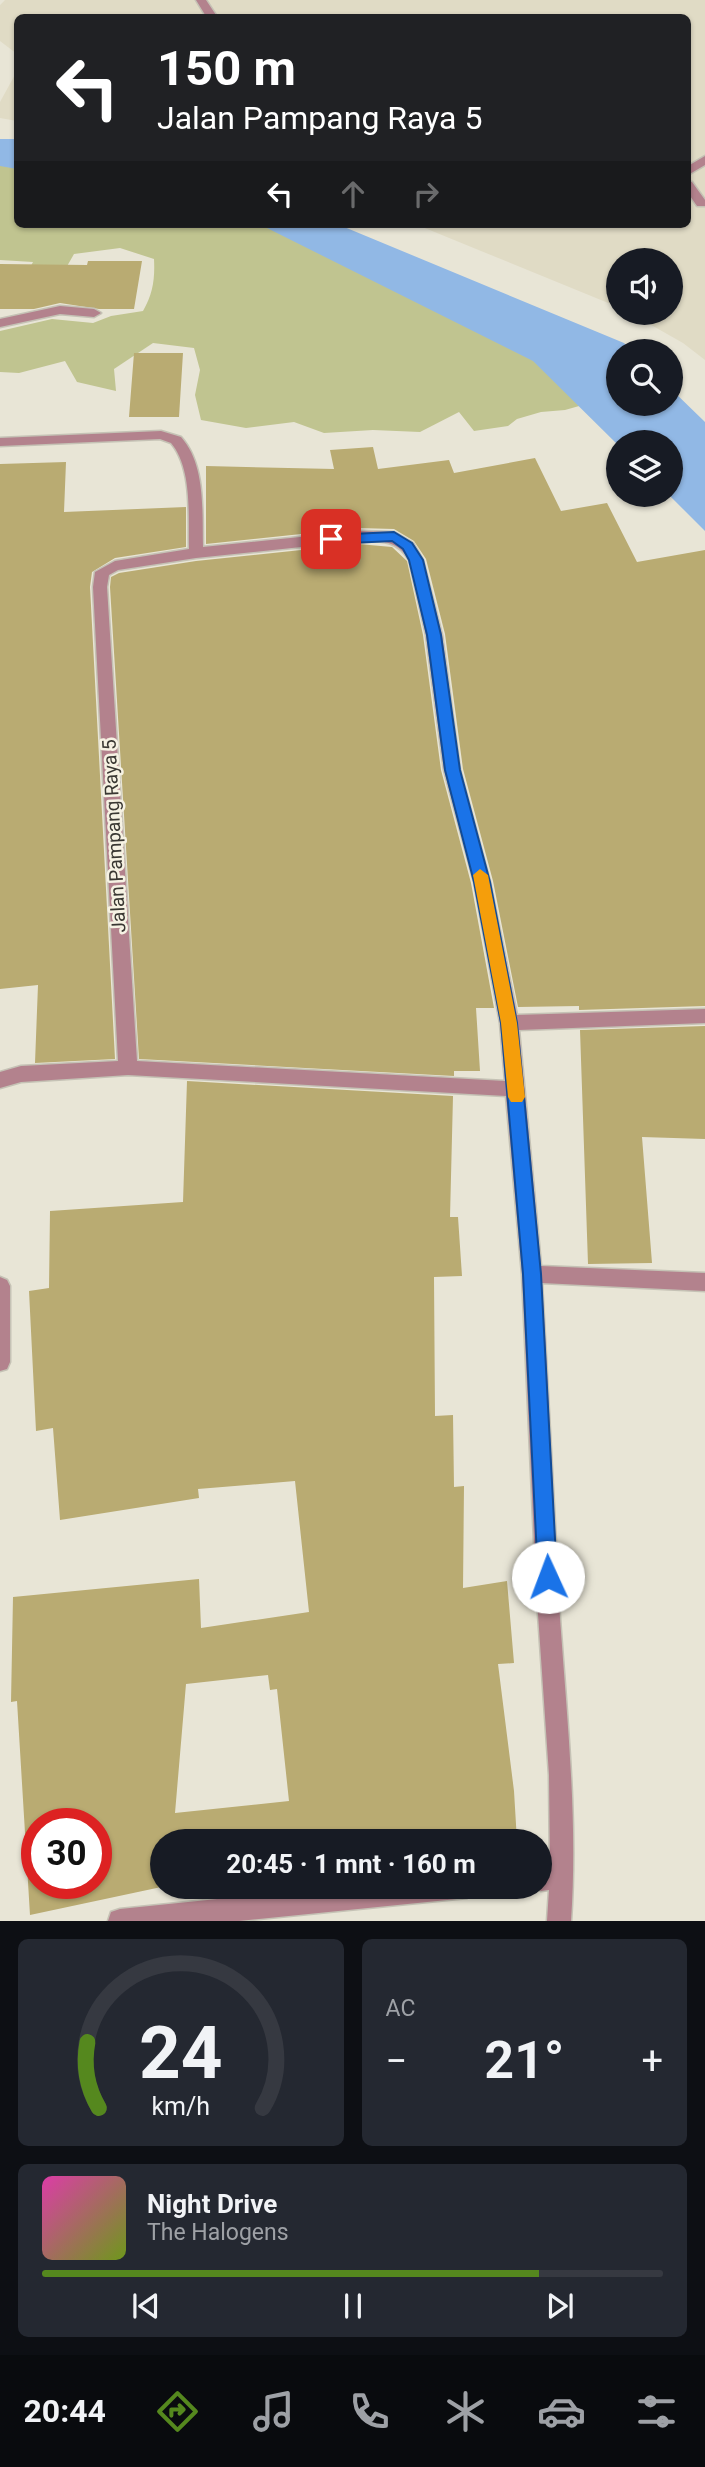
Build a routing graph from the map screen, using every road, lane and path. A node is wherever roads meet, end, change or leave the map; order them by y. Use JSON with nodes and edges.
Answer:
{"nodes":[{"id":1,"x":691,"y":188,"type":"edge"},
{"id":2,"x":703,"y":202,"type":"edge"},
{"id":3,"x":94,"y":313,"type":"dead end"},
{"id":4,"x":0,"y":323,"type":"edge"},
{"id":5,"x":0,"y":442,"type":"edge"},
{"id":6,"x":197,"y":553,"type":"junction"},
{"id":7,"x":705,"y":1016,"type":"edge"},
{"id":8,"x":509,"y":1023,"type":"junction"},
{"id":9,"x":128,"y":1068,"type":"junction"},
{"id":10,"x":0,"y":1080,"type":"edge"},
{"id":11,"x":516,"y":1089,"type":"junction"},
{"id":12,"x":532,"y":1274,"type":"junction"},
{"id":13,"x":705,"y":1282,"type":"edge"},
{"id":14,"x":0,"y":1286,"type":"edge"},
{"id":15,"x":0,"y":1362,"type":"edge"},
{"id":16,"x":550,"y":1829,"type":"edge"},
{"id":17,"x":552,"y":1878,"type":"edge"},
{"id":18,"x":338,"y":1899,"type":"edge"},
{"id":19,"x":120,"y":1921,"type":"edge"},
{"id":20,"x":559,"y":1921,"type":"edge"}],
"edges":[{"from":1,"to":2,"type":"street"},
{"from":3,"to":4,"type":"street"},
{"from":5,"to":6,"type":"street"},
{"from":6,"to":8,"type":"street","name":"Jalan Pampang Raya 5"},
{"from":6,"to":9,"type":"street","name":"Jalan Pampang Raya 5"},
{"from":7,"to":8,"type":"street"},
{"from":8,"to":11,"type":"street","name":"Jalan Pampang Raya 5"},
{"from":9,"to":10,"type":"street"},
{"from":9,"to":11,"type":"street"},
{"from":11,"to":12,"type":"street","name":"Jalan Pampang Raya 5"},
{"from":12,"to":13,"type":"street"},
{"from":12,"to":16,"type":"street","name":"Jalan Pampang Raya 5"},
{"from":14,"to":15,"type":"street"},
{"from":17,"to":20,"type":"street","name":"Jalan Pampang Raya 5"},
{"from":18,"to":19,"type":"street"}]}
